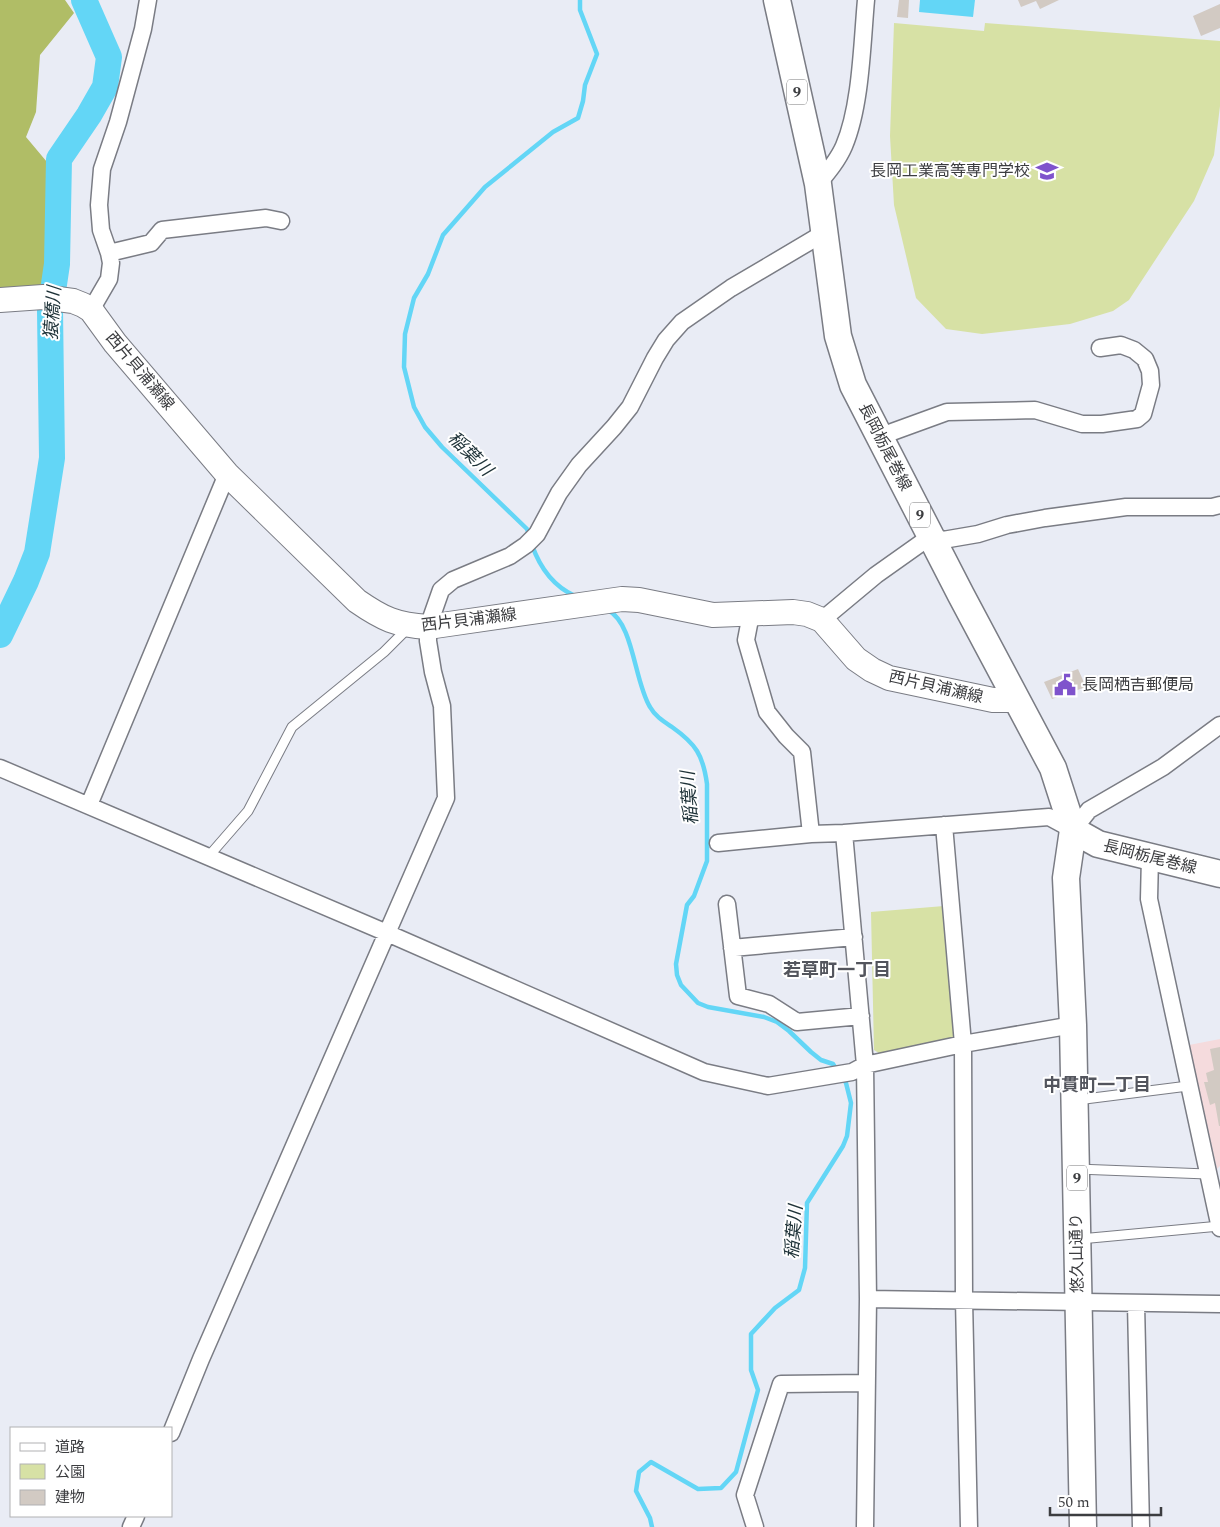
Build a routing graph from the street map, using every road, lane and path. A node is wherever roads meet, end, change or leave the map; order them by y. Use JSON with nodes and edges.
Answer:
{"nodes":[{"id":1,"x":148,"y":0,"type":"edge"},
{"id":2,"x":777,"y":0,"type":"edge"},
{"id":3,"x":866,"y":0,"type":"edge"},
{"id":4,"x":818,"y":184,"type":"junction"},
{"id":5,"x":281,"y":220,"type":"dead end"},
{"id":6,"x":824,"y":233,"type":"junction"},
{"id":7,"x":109,"y":253,"type":"junction"},
{"id":8,"x":0,"y":300,"type":"edge"},
{"id":9,"x":91,"y":310,"type":"junction"},
{"id":10,"x":1100,"y":348,"type":"dead end"},
{"id":11,"x":880,"y":436,"type":"junction"},
{"id":12,"x":227,"y":474,"type":"junction"},
{"id":13,"x":1220,"y":505,"type":"edge"},
{"id":14,"x":931,"y":536,"type":"junction"},
{"id":15,"x":751,"y":614,"type":"junction"},
{"id":16,"x":822,"y":620,"type":"junction"},
{"id":17,"x":419,"y":626,"type":"junction"},
{"id":18,"x":1017,"y":700,"type":"junction"},
{"id":19,"x":1220,"y":725,"type":"edge"},
{"id":20,"x":0,"y":768,"type":"edge"},
{"id":21,"x":89,"y":805,"type":"junction"},
{"id":22,"x":944,"y":825,"type":"junction"},
{"id":23,"x":1072,"y":830,"type":"junction"},
{"id":24,"x":844,"y":833,"type":"junction"},
{"id":25,"x":811,"y":834,"type":"junction"},
{"id":26,"x":718,"y":843,"type":"dead end"},
{"id":27,"x":208,"y":857,"type":"junction"},
{"id":28,"x":1150,"y":857,"type":"junction"},
{"id":29,"x":1220,"y":874,"type":"edge"},
{"id":30,"x":727,"y":904,"type":"dead end"},
{"id":31,"x":387,"y":933,"type":"junction"},
{"id":32,"x":854,"y":937,"type":"junction"},
{"id":33,"x":732,"y":948,"type":"junction"},
{"id":34,"x":861,"y":1016,"type":"junction"},
{"id":35,"x":1073,"y":1024,"type":"junction"},
{"id":36,"x":963,"y":1044,"type":"junction"},
{"id":37,"x":858,"y":1068,"type":"junction"},
{"id":38,"x":1188,"y":1086,"type":"junction"},
{"id":39,"x":1075,"y":1100,"type":"junction"},
{"id":40,"x":1077,"y":1169,"type":"junction"},
{"id":41,"x":1212,"y":1180,"type":"edge"},
{"id":42,"x":1220,"y":1227,"type":"edge"},
{"id":43,"x":1077,"y":1240,"type":"junction"},
{"id":44,"x":868,"y":1299,"type":"junction"},
{"id":45,"x":964,"y":1300,"type":"junction"},
{"id":46,"x":1078,"y":1302,"type":"junction"},
{"id":47,"x":1136,"y":1304,"type":"junction"},
{"id":48,"x":1220,"y":1304,"type":"edge"},
{"id":49,"x":867,"y":1383,"type":"junction"},
{"id":50,"x":172,"y":1431,"type":"edge"},
{"id":51,"x":755,"y":1527,"type":"edge"},
{"id":52,"x":865,"y":1527,"type":"edge"},
{"id":53,"x":969,"y":1527,"type":"edge"},
{"id":54,"x":1083,"y":1527,"type":"edge"},
{"id":55,"x":1141,"y":1527,"type":"edge"}],
"edges":[{"from":1,"to":7,"type":"street"},
{"from":2,"to":4,"type":"main road","name":"長岡栃尾巻線","number":"9"},
{"from":3,"to":4,"type":"street"},
{"from":4,"to":6,"type":"main road","name":"長岡栃尾巻線","number":"9"},
{"from":5,"to":7,"type":"street"},
{"from":6,"to":11,"type":"main road","name":"長岡栃尾巻線","number":"9"},
{"from":6,"to":17,"type":"street"},
{"from":7,"to":9,"type":"street"},
{"from":8,"to":9,"type":"main road"},
{"from":9,"to":12,"type":"main road","name":"西片貝浦瀬線"},
{"from":10,"to":11,"type":"street"},
{"from":11,"to":14,"type":"main road","name":"長岡栃尾巻線","number":"9"},
{"from":12,"to":17,"type":"main road","name":"西片貝浦瀬線"},
{"from":12,"to":21,"type":"street"},
{"from":13,"to":14,"type":"street"},
{"from":14,"to":16,"type":"street"},
{"from":14,"to":18,"type":"main road","name":"長岡栃尾巻線","number":"9"},
{"from":15,"to":16,"type":"main road","name":"西片貝浦瀬線"},
{"from":15,"to":17,"type":"main road","name":"西片貝浦瀬線"},
{"from":15,"to":25,"type":"street"},
{"from":16,"to":18,"type":"main road","name":"西片貝浦瀬線"},
{"from":17,"to":27,"type":"lane"},
{"from":17,"to":31,"type":"street"},
{"from":18,"to":23,"type":"main road","name":"長岡栃尾巻線","number":"9"},
{"from":19,"to":23,"type":"street"},
{"from":20,"to":21,"type":"street"},
{"from":21,"to":27,"type":"street"},
{"from":22,"to":23,"type":"street"},
{"from":22,"to":24,"type":"street"},
{"from":22,"to":36,"type":"street"},
{"from":23,"to":28,"type":"main road","name":"長岡栃尾巻線"},
{"from":23,"to":35,"type":"main road","name":"悠久山通り","number":"9"},
{"from":24,"to":25,"type":"street"},
{"from":24,"to":32,"type":"street"},
{"from":25,"to":26,"type":"street"},
{"from":27,"to":31,"type":"street"},
{"from":28,"to":29,"type":"main road","name":"長岡栃尾巻線"},
{"from":28,"to":38,"type":"street"},
{"from":30,"to":33,"type":"street"},
{"from":31,"to":37,"type":"street"},
{"from":31,"to":50,"type":"street"},
{"from":32,"to":33,"type":"street"},
{"from":32,"to":34,"type":"street"},
{"from":33,"to":34,"type":"street"},
{"from":34,"to":37,"type":"street"},
{"from":35,"to":36,"type":"street"},
{"from":35,"to":39,"type":"main road","name":"悠久山通り","number":"9"},
{"from":36,"to":37,"type":"street"},
{"from":36,"to":45,"type":"street"},
{"from":37,"to":44,"type":"street"},
{"from":38,"to":39,"type":"lane"},
{"from":38,"to":41,"type":"street"},
{"from":39,"to":40,"type":"main road","name":"悠久山通り","number":"9"},
{"from":40,"to":41,"type":"lane"},
{"from":40,"to":43,"type":"main road","name":"悠久山通り","number":"9"},
{"from":41,"to":42,"type":"street"},
{"from":42,"to":43,"type":"lane"},
{"from":43,"to":46,"type":"main road","name":"悠久山通り","number":"9"},
{"from":44,"to":45,"type":"street"},
{"from":44,"to":49,"type":"street"},
{"from":45,"to":46,"type":"street"},
{"from":45,"to":53,"type":"street"},
{"from":46,"to":47,"type":"street"},
{"from":46,"to":54,"type":"main road","name":"悠久山通り","number":"9"},
{"from":47,"to":48,"type":"street"},
{"from":47,"to":55,"type":"street"},
{"from":49,"to":51,"type":"street"},
{"from":49,"to":52,"type":"street"}]}
